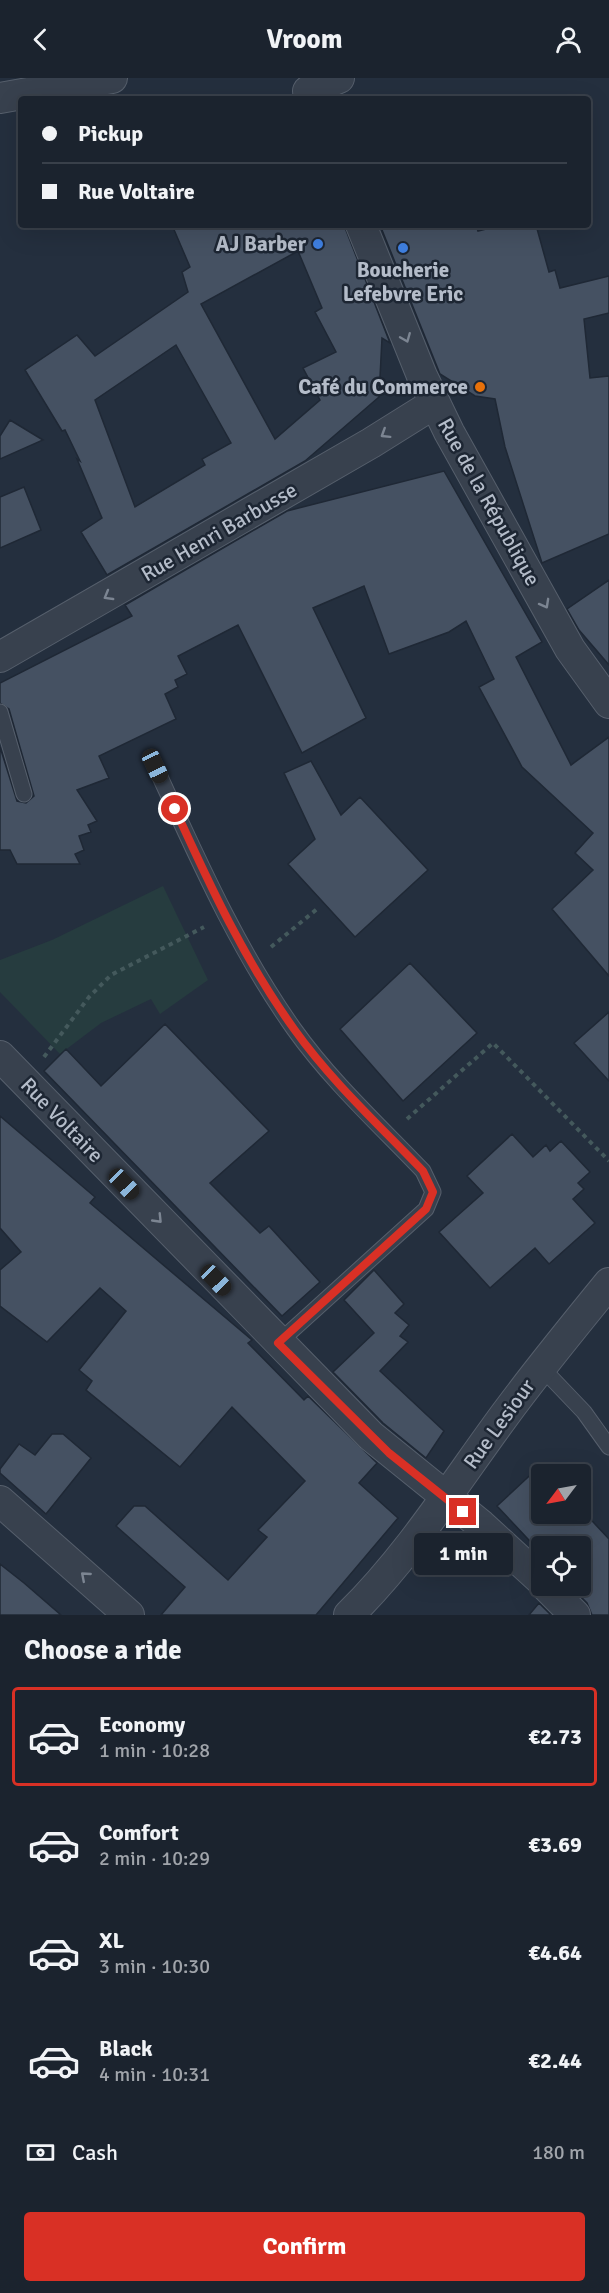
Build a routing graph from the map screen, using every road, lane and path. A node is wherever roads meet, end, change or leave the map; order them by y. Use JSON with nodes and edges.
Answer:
{"nodes":[{"id":1,"x":112,"y":78,"type":"edge"},
{"id":2,"x":339,"y":78,"type":"edge"},
{"id":3,"x":307,"y":89,"type":"edge"},
{"id":4,"x":0,"y":98,"type":"edge"},
{"id":5,"x":362,"y":228,"type":"edge"},
{"id":6,"x":435,"y":403,"type":"junction"},
{"id":7,"x":0,"y":657,"type":"edge"},
{"id":8,"x":609,"y":703,"type":"edge"},
{"id":9,"x":0,"y":712,"type":"edge"},
{"id":10,"x":155,"y":766,"type":"dead end"},
{"id":11,"x":24,"y":794,"type":"dead end"},
{"id":12,"x":317,"y":909,"type":"dead end"},
{"id":13,"x":225,"y":917,"type":"junction"},
{"id":14,"x":251,"y":963,"type":"junction"},
{"id":15,"x":0,"y":1056,"type":"edge"},
{"id":16,"x":23,"y":1080,"type":"junction"},
{"id":17,"x":389,"y":1135,"type":"junction"},
{"id":18,"x":609,"y":1161,"type":"edge"},
{"id":19,"x":609,"y":1283,"type":"edge"},
{"id":20,"x":278,"y":1343,"type":"junction"},
{"id":21,"x":541,"y":1367,"type":"junction"},
{"id":22,"x":609,"y":1447,"type":"edge"},
{"id":23,"x":446,"y":1498,"type":"junction"},
{"id":24,"x":0,"y":1501,"type":"edge"},
{"id":25,"x":531,"y":1571,"type":"edge"},
{"id":26,"x":556,"y":1596,"type":"edge"},
{"id":27,"x":358,"y":1608,"type":"edge"},
{"id":28,"x":129,"y":1615,"type":"edge"},
{"id":29,"x":575,"y":1615,"type":"edge"}],
"edges":[{"from":1,"to":4,"type":"street"},
{"from":2,"to":3,"type":"street"},
{"from":5,"to":6,"type":"street","name":"Rue de la République","one_way":true},
{"from":6,"to":7,"type":"street","name":"Rue Henri Barbusse","one_way":true},
{"from":6,"to":8,"type":"street","name":"Rue de la République","one_way":true},
{"from":9,"to":11,"type":"lane"},
{"from":10,"to":13,"type":"lane"},
{"from":12,"to":14,"type":"path"},
{"from":13,"to":14,"type":"lane"},
{"from":13,"to":16,"type":"path"},
{"from":14,"to":17,"type":"lane"},
{"from":15,"to":16,"type":"street","name":"Rue Voltaire"},
{"from":16,"to":20,"type":"street","name":"Rue Voltaire","one_way":true},
{"from":17,"to":18,"type":"path"},
{"from":17,"to":20,"type":"lane"},
{"from":19,"to":21,"type":"street","name":"Rue Lesiour"},
{"from":20,"to":23,"type":"street","name":"Rue Voltaire"},
{"from":21,"to":22,"type":"lane"},
{"from":21,"to":23,"type":"street","name":"Rue Lesiour"},
{"from":23,"to":25,"type":"street","name":"Rue Voltaire"},
{"from":23,"to":27,"type":"street","name":"Rue Lesiour"},
{"from":28,"to":24,"type":"street","one_way":true},
{"from":26,"to":29,"type":"street"}]}
